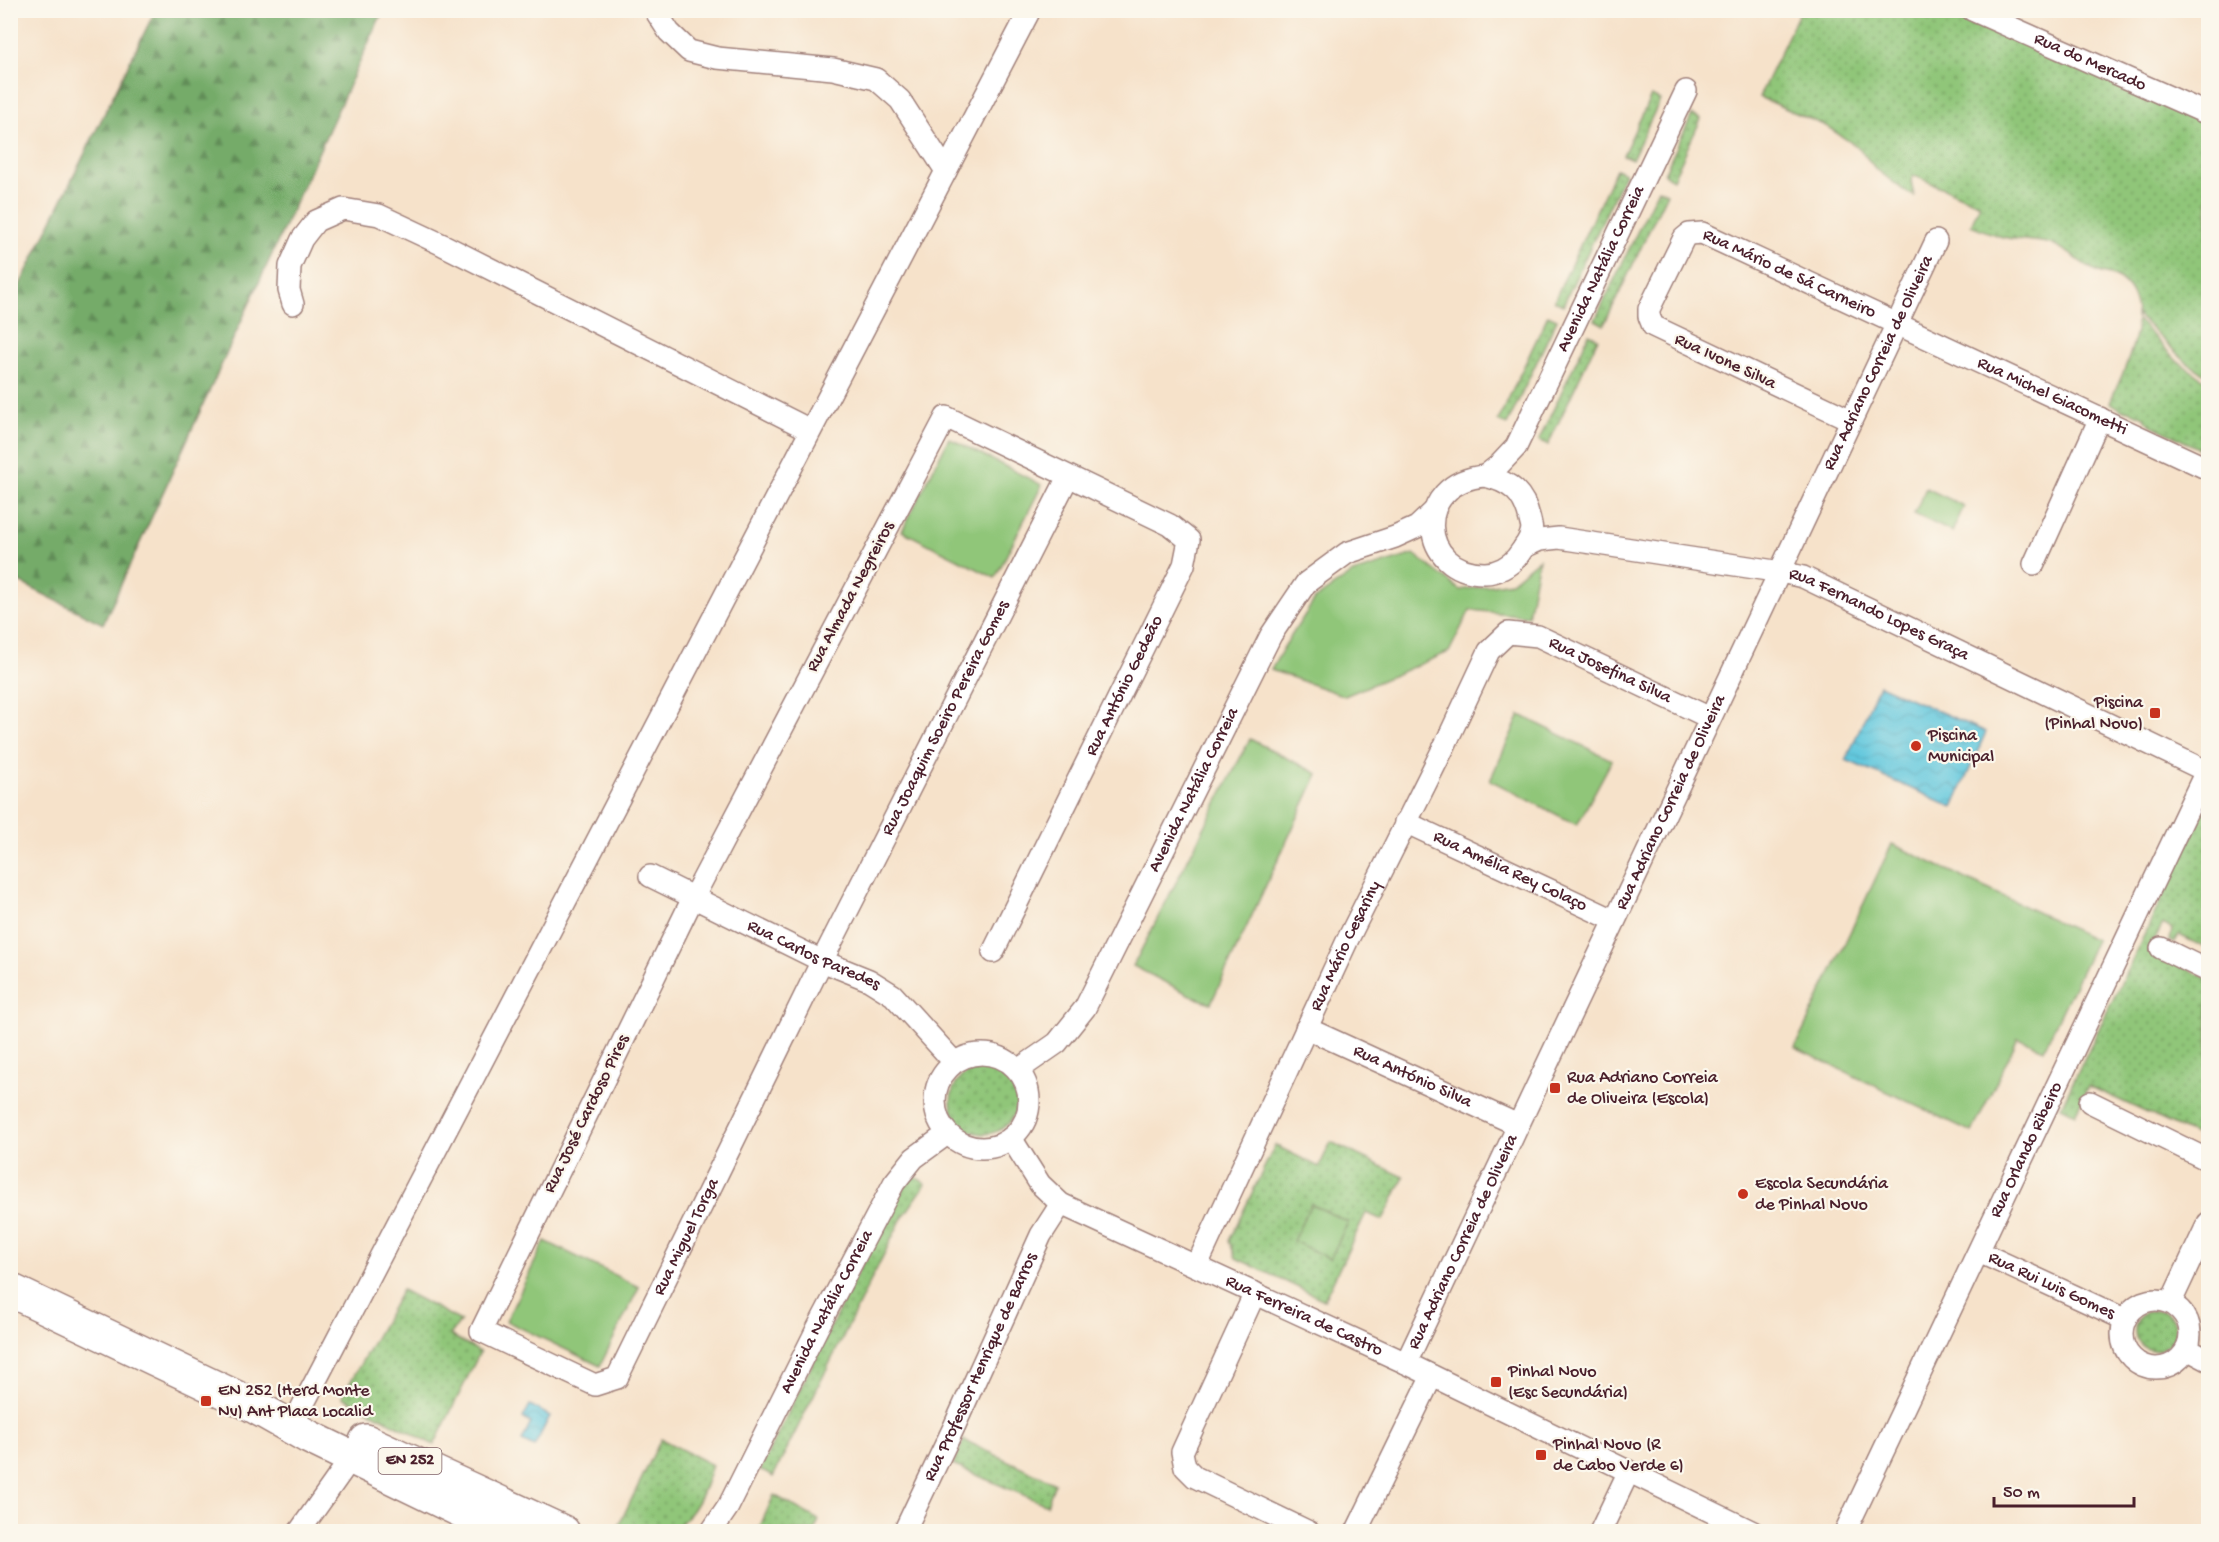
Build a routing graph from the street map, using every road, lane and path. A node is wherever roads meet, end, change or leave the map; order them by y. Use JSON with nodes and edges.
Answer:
{"nodes":[{"id":1,"x":655,"y":10,"type":"edge"},
{"id":2,"x":1030,"y":10,"type":"edge"},
{"id":3,"x":1972,"y":10,"type":"edge"},
{"id":4,"x":1686,"y":91,"type":"dead end"},
{"id":5,"x":2208,"y":114,"type":"edge"},
{"id":6,"x":946,"y":171,"type":"junction"},
{"id":7,"x":1936,"y":241,"type":"dead end"},
{"id":8,"x":1666,"y":272,"type":"joint"},
{"id":9,"x":293,"y":304,"type":"dead end"},
{"id":10,"x":1896,"y":323,"type":"junction"},
{"id":11,"x":2100,"y":418,"type":"junction"},
{"id":12,"x":1851,"y":420,"type":"junction"},
{"id":13,"x":810,"y":430,"type":"junction"},
{"id":14,"x":1516,"y":447,"type":"junction"},
{"id":15,"x":2208,"y":469,"type":"edge"},
{"id":16,"x":1485,"y":476,"type":"junction"},
{"id":17,"x":1068,"y":477,"type":"junction"},
{"id":18,"x":1525,"y":505,"type":"junction"},
{"id":19,"x":1434,"y":511,"type":"junction"},
{"id":20,"x":1395,"y":537,"type":"junction"},
{"id":21,"x":1559,"y":538,"type":"junction"},
{"id":22,"x":1438,"y":547,"type":"junction"},
{"id":23,"x":1524,"y":547,"type":"junction"},
{"id":24,"x":2034,"y":564,"type":"dead end"},
{"id":25,"x":1781,"y":572,"type":"junction"},
{"id":26,"x":1508,"y":633,"type":"joint"},
{"id":27,"x":1710,"y":718,"type":"junction"},
{"id":28,"x":2208,"y":770,"type":"edge"},
{"id":29,"x":1405,"y":822,"type":"junction"},
{"id":30,"x":651,"y":876,"type":"dead end"},
{"id":31,"x":693,"y":898,"type":"junction"},
{"id":32,"x":1614,"y":920,"type":"junction"},
{"id":33,"x":2161,"y":948,"type":"dead end"},
{"id":34,"x":993,"y":952,"type":"dead end"},
{"id":35,"x":822,"y":961,"type":"junction"},
{"id":36,"x":2208,"y":971,"type":"edge"},
{"id":37,"x":1306,"y":1028,"type":"junction"},
{"id":38,"x":954,"y":1062,"type":"junction"},
{"id":39,"x":1018,"y":1070,"type":"junction"},
{"id":40,"x":2090,"y":1102,"type":"dead end"},
{"id":41,"x":1518,"y":1125,"type":"junction"},
{"id":42,"x":947,"y":1134,"type":"junction"},
{"id":43,"x":1011,"y":1138,"type":"junction"},
{"id":44,"x":2208,"y":1160,"type":"edge"},
{"id":45,"x":1062,"y":1204,"type":"junction"},
{"id":46,"x":2208,"y":1223,"type":"edge"},
{"id":47,"x":1979,"y":1252,"type":"junction"},
{"id":48,"x":1197,"y":1265,"type":"junction"},
{"id":49,"x":10,"y":1290,"type":"edge"},
{"id":50,"x":1255,"y":1293,"type":"junction"},
{"id":51,"x":2171,"y":1302,"type":"junction"},
{"id":52,"x":2124,"y":1319,"type":"junction"},
{"id":53,"x":481,"y":1331,"type":"joint"},
{"id":54,"x":2187,"y":1349,"type":"junction"},
{"id":55,"x":2208,"y":1360,"type":"edge"},
{"id":56,"x":1406,"y":1364,"type":"junction"},
{"id":57,"x":1432,"y":1376,"type":"junction"},
{"id":58,"x":294,"y":1424,"type":"junction"},
{"id":59,"x":354,"y":1448,"type":"junction"},
{"id":60,"x":1629,"y":1471,"type":"junction"},
{"id":61,"x":715,"y":1530,"type":"edge"},
{"id":62,"x":299,"y":1532,"type":"edge"},
{"id":63,"x":505,"y":1532,"type":"edge"},
{"id":64,"x":563,"y":1532,"type":"edge"},
{"id":65,"x":904,"y":1532,"type":"edge"},
{"id":66,"x":1309,"y":1532,"type":"edge"},
{"id":67,"x":1356,"y":1532,"type":"edge"},
{"id":68,"x":1600,"y":1532,"type":"edge"},
{"id":69,"x":1753,"y":1532,"type":"edge"},
{"id":70,"x":1845,"y":1532,"type":"edge"}],
"edges":[{"from":1,"to":6,"type":"street"},
{"from":2,"to":6,"type":"street"},
{"from":3,"to":5,"type":"street","name":"Rua do Mercado"},
{"from":4,"to":14,"type":"street","name":"Avenida Natália Correia"},
{"from":6,"to":13,"type":"street"},
{"from":7,"to":10,"type":"street","name":"Rua Adriano Correia de Oliveira"},
{"from":8,"to":10,"type":"street","name":"Rua Mário de Sá Carneiro"},
{"from":8,"to":12,"type":"street","name":"Rua Ivone Silva"},
{"from":9,"to":13,"type":"street"},
{"from":10,"to":11,"type":"street","name":"Rua Michel Giacometti"},
{"from":10,"to":12,"type":"street","name":"Rua Adriano Correia de Oliveira"},
{"from":11,"to":15,"type":"street","name":"Rua Michel Giacometti"},
{"from":11,"to":24,"type":"street"},
{"from":12,"to":25,"type":"street","name":"Rua Adriano Correia de Oliveira"},
{"from":13,"to":58,"type":"street"},
{"from":14,"to":16,"type":"street","name":"Avenida Natália Correia"},
{"from":14,"to":18,"type":"street","name":"Avenida Natália Correia"},
{"from":16,"to":18,"type":"street"},
{"from":16,"to":19,"type":"street"},
{"from":17,"to":31,"type":"street","name":"Rua Almada Negreiros"},
{"from":17,"to":34,"type":"street","name":"Rua António Gedeão"},
{"from":17,"to":35,"type":"street","name":"Rua Joaquim Soeiro Pereira Gomes"},
{"from":18,"to":21,"type":"street"},
{"from":18,"to":23,"type":"street"},
{"from":19,"to":20,"type":"street","name":"Avenida Natália Correia"},
{"from":19,"to":22,"type":"street"},
{"from":20,"to":22,"type":"street","name":"Avenida Natália Correia"},
{"from":20,"to":39,"type":"street","name":"Avenida Natália Correia"},
{"from":21,"to":23,"type":"street","name":"Rua Fernando Lopes Graça"},
{"from":21,"to":25,"type":"street","name":"Rua Fernando Lopes Graça"},
{"from":22,"to":23,"type":"street"},
{"from":25,"to":27,"type":"street","name":"Rua Adriano Correia de Oliveira"},
{"from":25,"to":28,"type":"street","name":"Rua Fernando Lopes Graça"},
{"from":26,"to":27,"type":"street","name":"Rua Josefina Silva"},
{"from":26,"to":29,"type":"street","name":"Rua Mário Cesariny"},
{"from":27,"to":32,"type":"street","name":"Rua Adriano Correia de Oliveira"},
{"from":28,"to":47,"type":"street","name":"Rua Orlando Ribeiro"},
{"from":29,"to":32,"type":"street","name":"Rua Amélia Rey Colaço"},
{"from":29,"to":37,"type":"street","name":"Rua Mário Cesariny"},
{"from":30,"to":31,"type":"street","name":"Rua Carlos Paredes"},
{"from":31,"to":35,"type":"street","name":"Rua Carlos Paredes"},
{"from":31,"to":53,"type":"street","name":"Rua José Cardoso Pires"},
{"from":32,"to":41,"type":"street","name":"Rua Adriano Correia de Oliveira"},
{"from":33,"to":36,"type":"street"},
{"from":35,"to":38,"type":"street","name":"Rua Carlos Paredes"},
{"from":35,"to":53,"type":"street","name":"Rua Miguel Torga"},
{"from":37,"to":41,"type":"street","name":"Rua António Silva"},
{"from":37,"to":48,"type":"street","name":"Rua Mário Cesariny"},
{"from":38,"to":39,"type":"street"},
{"from":38,"to":42,"type":"street"},
{"from":39,"to":43,"type":"street"},
{"from":40,"to":44,"type":"street"},
{"from":41,"to":56,"type":"street","name":"Rua Adriano Correia de Oliveira"},
{"from":42,"to":43,"type":"street"},
{"from":42,"to":61,"type":"street","name":"Avenida Natália Correia"},
{"from":43,"to":45,"type":"street","name":"Rua Ferreira de Castro"},
{"from":45,"to":48,"type":"street","name":"Rua Ferreira de Castro"},
{"from":45,"to":65,"type":"street","name":"Rua Professor Henrique de Barros"},
{"from":46,"to":51,"type":"street"},
{"from":47,"to":52,"type":"street","name":"Rua Rui Luis Gomes"},
{"from":47,"to":70,"type":"street","name":"Rua Orlando Ribeiro"},
{"from":48,"to":50,"type":"street","name":"Rua Ferreira de Castro"},
{"from":49,"to":58,"type":"main road","number":"EN 252"},
{"from":50,"to":56,"type":"street","name":"Rua Ferreira de Castro"},
{"from":50,"to":66,"type":"street"},
{"from":51,"to":52,"type":"street"},
{"from":51,"to":54,"type":"street"},
{"from":52,"to":54,"type":"street"},
{"from":54,"to":55,"type":"street"},
{"from":56,"to":57,"type":"street","name":"Rua Ferreira de Castro"},
{"from":57,"to":60,"type":"street","name":"Rua Ferreira de Castro"},
{"from":57,"to":67,"type":"street"},
{"from":58,"to":59,"type":"main road","number":"EN 252"},
{"from":59,"to":62,"type":"street"},
{"from":59,"to":63,"type":"main road","number":"EN 252"},
{"from":59,"to":64,"type":"main road","number":"EN 252"},
{"from":60,"to":68,"type":"street"},
{"from":60,"to":69,"type":"street","name":"Rua Ferreira de Castro"}]}
